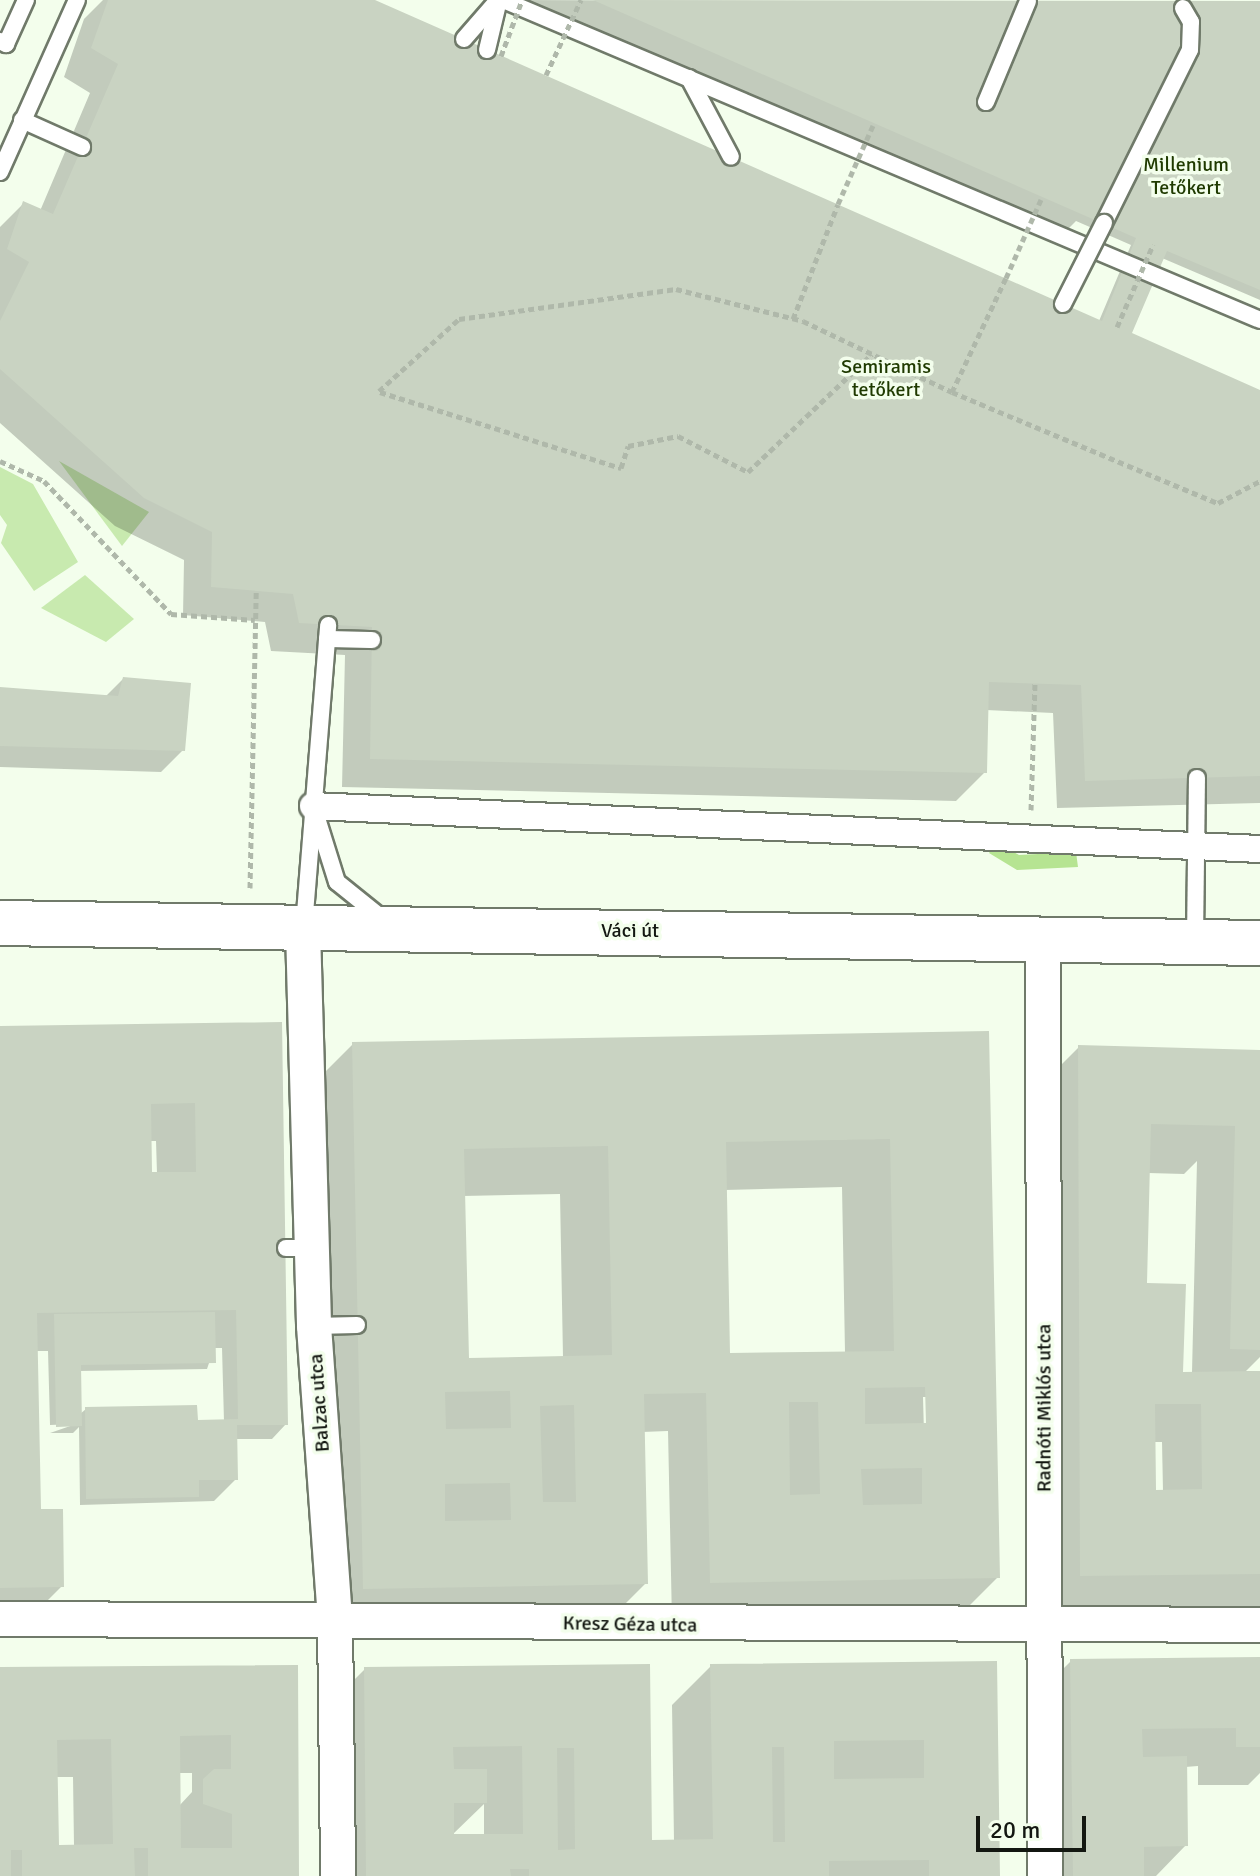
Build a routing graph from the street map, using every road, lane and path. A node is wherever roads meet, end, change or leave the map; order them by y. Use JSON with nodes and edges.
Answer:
{"nodes":[{"id":1,"x":26,"y":0,"type":"edge"},
{"id":2,"x":77,"y":0,"type":"edge"},
{"id":3,"x":500,"y":0,"type":"edge"},
{"id":4,"x":522,"y":0,"type":"edge"},
{"id":5,"x":581,"y":0,"type":"edge"},
{"id":6,"x":1028,"y":1,"type":"edge"},
{"id":7,"x":1183,"y":8,"type":"dead end"},
{"id":8,"x":464,"y":39,"type":"dead end"},
{"id":9,"x":0,"y":41,"type":"edge"},
{"id":10,"x":494,"y":53,"type":"joint"},
{"id":11,"x":546,"y":75,"type":"dead end"},
{"id":12,"x":689,"y":78,"type":"junction"},
{"id":13,"x":986,"y":102,"type":"dead end"},
{"id":14,"x":22,"y":120,"type":"junction"},
{"id":15,"x":874,"y":123,"type":"dead end"},
{"id":16,"x":82,"y":147,"type":"dead end"},
{"id":17,"x":731,"y":157,"type":"dead end"},
{"id":18,"x":0,"y":172,"type":"edge"},
{"id":19,"x":1042,"y":197,"type":"dead end"},
{"id":20,"x":1153,"y":245,"type":"dead end"},
{"id":21,"x":1063,"y":304,"type":"dead end"},
{"id":22,"x":793,"y":319,"type":"junction"},
{"id":23,"x":1260,"y":320,"type":"edge"},
{"id":24,"x":1117,"y":327,"type":"dead end"},
{"id":25,"x":872,"y":354,"type":"junction"},
{"id":26,"x":952,"y":392,"type":"junction"},
{"id":27,"x":0,"y":461,"type":"edge"},
{"id":28,"x":1260,"y":481,"type":"edge"},
{"id":29,"x":256,"y":591,"type":"dead end"},
{"id":30,"x":255,"y":620,"type":"junction"},
{"id":31,"x":372,"y":640,"type":"dead end"},
{"id":32,"x":1035,"y":683,"type":"dead end"},
{"id":33,"x":1197,"y":778,"type":"dead end"},
{"id":34,"x":313,"y":806,"type":"junction"},
{"id":35,"x":1031,"y":839,"type":"junction"},
{"id":36,"x":1196,"y":845,"type":"junction"},
{"id":37,"x":1260,"y":849,"type":"edge"},
{"id":38,"x":0,"y":923,"type":"edge"},
{"id":39,"x":250,"y":929,"type":"junction"},
{"id":40,"x":303,"y":930,"type":"junction"},
{"id":41,"x":397,"y":930,"type":"junction"},
{"id":42,"x":1043,"y":939,"type":"junction"},
{"id":43,"x":1195,"y":942,"type":"junction"},
{"id":44,"x":1260,"y":943,"type":"edge"},
{"id":45,"x":357,"y":1325,"type":"dead end"},
{"id":46,"x":314,"y":1326,"type":"junction"},
{"id":47,"x":0,"y":1619,"type":"edge"},
{"id":48,"x":335,"y":1621,"type":"junction"},
{"id":49,"x":1260,"y":1625,"type":"edge"},
{"id":50,"x":1044,"y":1628,"type":"junction"},
{"id":51,"x":338,"y":1876,"type":"edge"},
{"id":52,"x":1045,"y":1876,"type":"edge"}],
"edges":[{"from":1,"to":9,"type":"lane"},
{"from":2,"to":14,"type":"lane"},
{"from":3,"to":8,"type":"lane"},
{"from":3,"to":10,"type":"lane"},
{"from":3,"to":12,"type":"lane"},
{"from":4,"to":10,"type":"path","bridge":true},
{"from":5,"to":11,"type":"path","bridge":true},
{"from":6,"to":13,"type":"lane"},
{"from":7,"to":21,"type":"lane","bridge":true},
{"from":12,"to":17,"type":"lane"},
{"from":12,"to":23,"type":"lane"},
{"from":14,"to":16,"type":"lane"},
{"from":14,"to":18,"type":"lane"},
{"from":15,"to":22,"type":"path","bridge":true},
{"from":19,"to":26,"type":"path","bridge":true},
{"from":20,"to":24,"type":"path","bridge":true},
{"from":22,"to":25,"type":"path"},
{"from":22,"to":25,"type":"path"},
{"from":25,"to":26,"type":"path"},
{"from":26,"to":28,"type":"path"},
{"from":27,"to":30,"type":"path"},
{"from":29,"to":30,"type":"path"},
{"from":30,"to":39,"type":"path"},
{"from":31,"to":34,"type":"lane"},
{"from":32,"to":35,"type":"path"},
{"from":33,"to":36,"type":"lane"},
{"from":34,"to":35,"type":"street"},
{"from":34,"to":40,"type":"lane"},
{"from":34,"to":41,"type":"lane"},
{"from":35,"to":36,"type":"street"},
{"from":36,"to":37,"type":"street"},
{"from":36,"to":43,"type":"lane"},
{"from":38,"to":39,"type":"main road","name":"Váci út"},
{"from":39,"to":40,"type":"main road","name":"Váci út"},
{"from":40,"to":41,"type":"main road","name":"Váci út"},
{"from":40,"to":46,"type":"street","name":"Balzac utca"},
{"from":41,"to":42,"type":"main road","name":"Váci út"},
{"from":42,"to":43,"type":"main road","name":"Váci út"},
{"from":42,"to":50,"type":"street","name":"Radnóti Miklós utca"},
{"from":43,"to":44,"type":"main road","name":"Váci út"},
{"from":45,"to":46,"type":"lane"},
{"from":46,"to":48,"type":"street","name":"Balzac utca"},
{"from":47,"to":48,"type":"street","name":"Kresz Géza utca"},
{"from":48,"to":50,"type":"street","name":"Kresz Géza utca"},
{"from":48,"to":51,"type":"street","name":"Balzac utca"},
{"from":49,"to":50,"type":"street","name":"Kresz Géza utca"},
{"from":50,"to":52,"type":"street","name":"Radnóti Miklós utca"}]}
